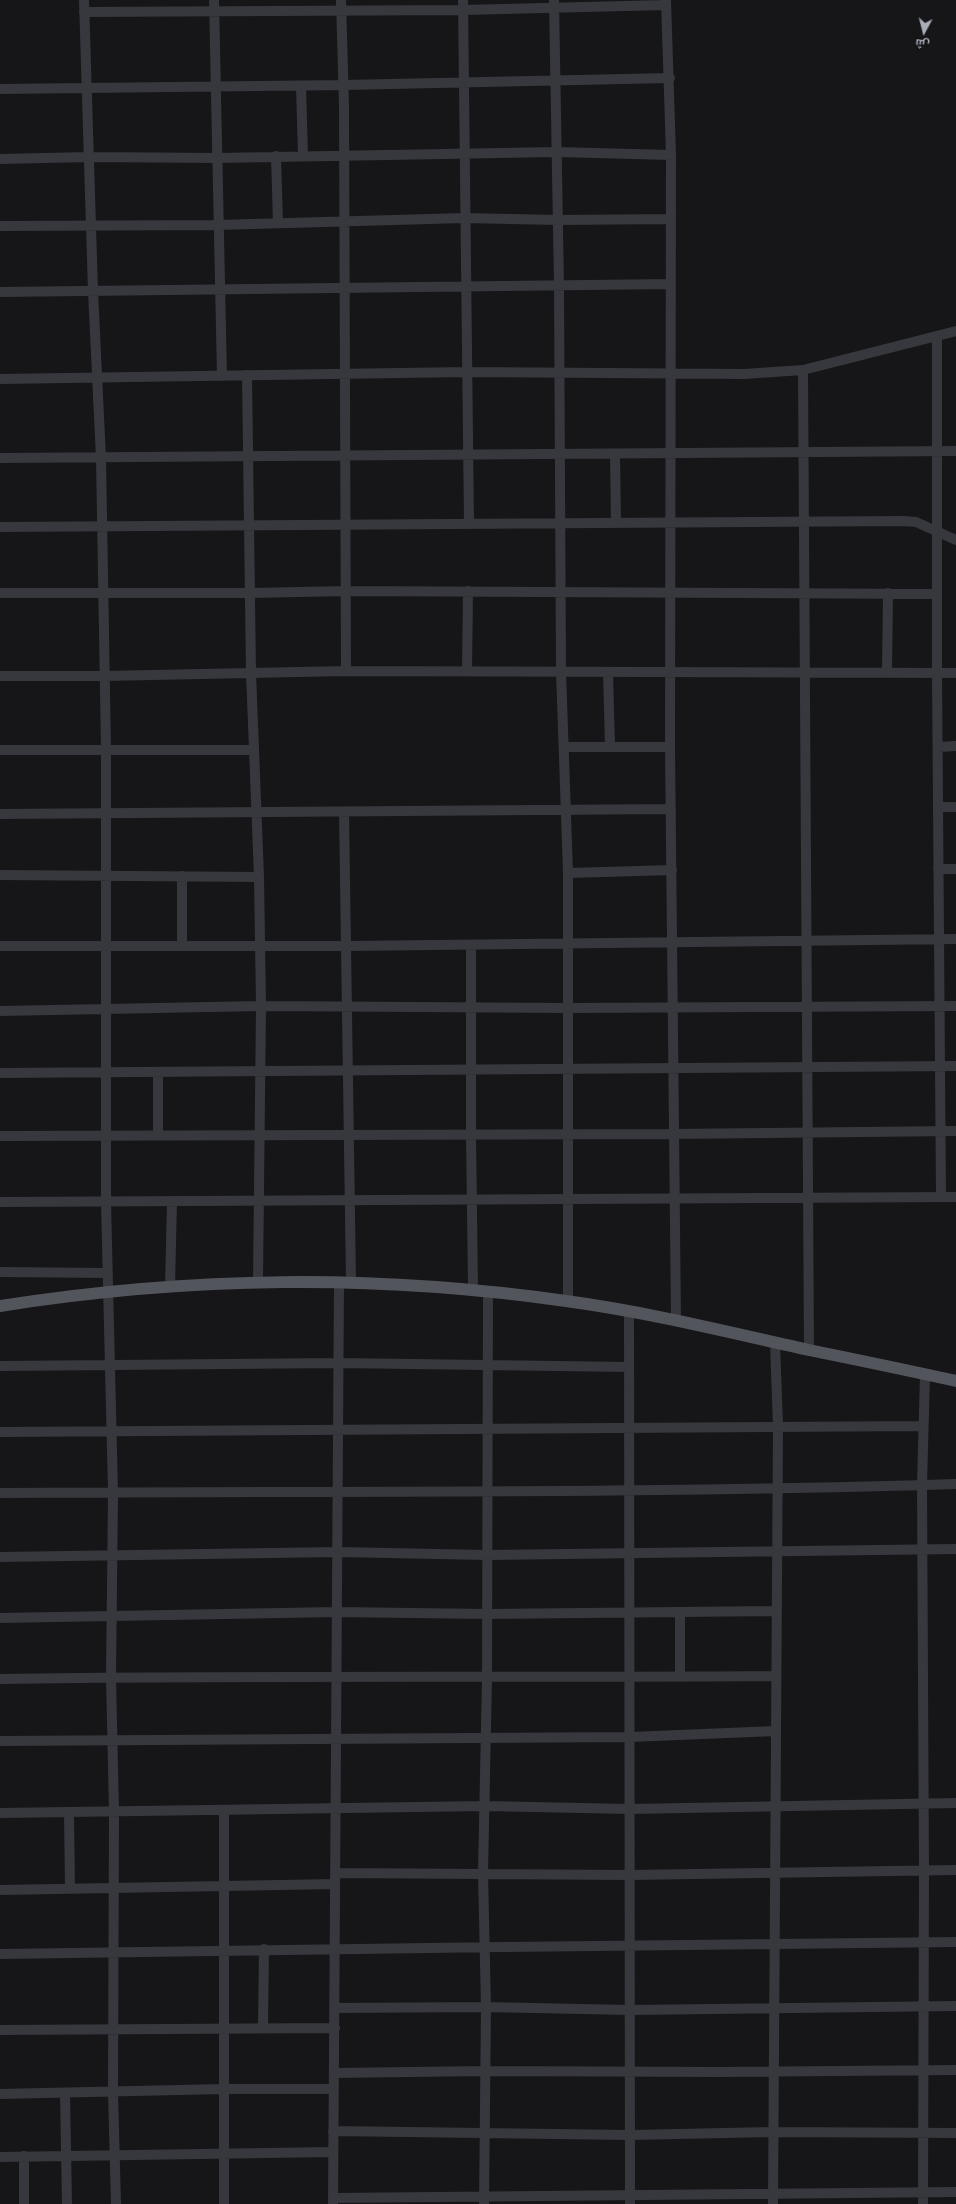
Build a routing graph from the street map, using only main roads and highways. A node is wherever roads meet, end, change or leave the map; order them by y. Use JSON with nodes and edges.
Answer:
{"nodes":[{"id":1,"x":0,"y":1306,"type":"edge"},
{"id":2,"x":956,"y":1381,"type":"edge"}],
"edges":[{"from":1,"to":2,"type":"main road"}]}
